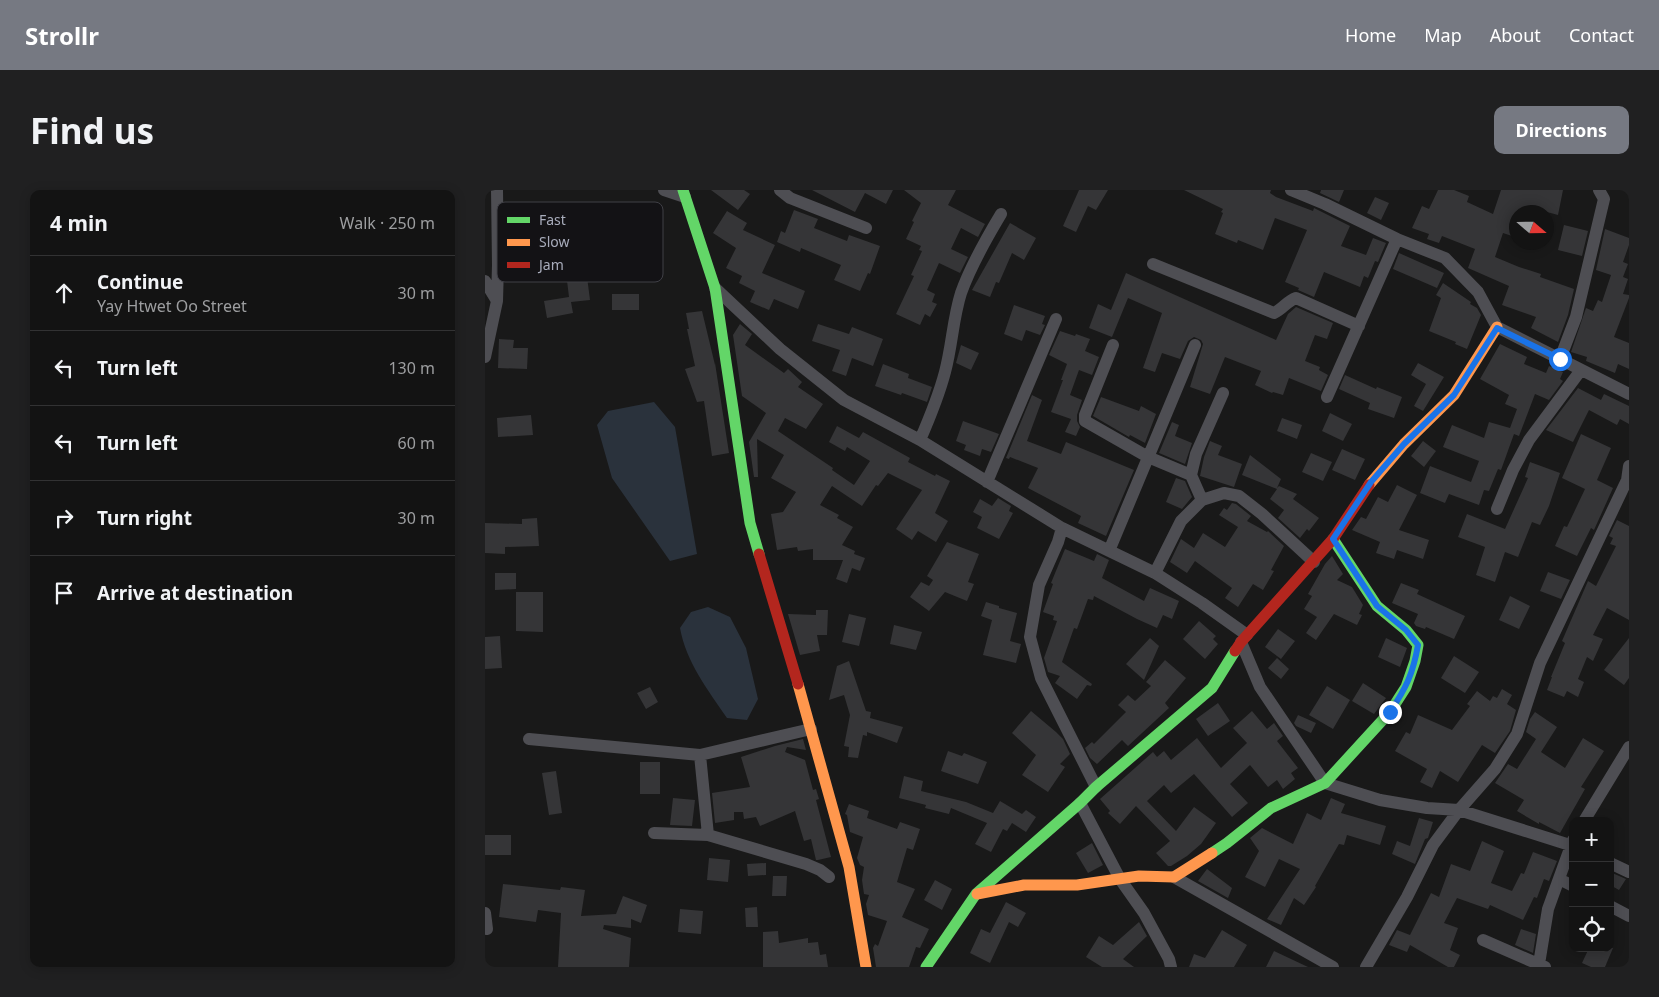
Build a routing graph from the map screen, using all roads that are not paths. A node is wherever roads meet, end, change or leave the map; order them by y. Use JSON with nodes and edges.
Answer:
{"nodes":[{"id":1,"x":664,"y":190,"type":"edge"},
{"id":2,"x":780,"y":190,"type":"edge"},
{"id":3,"x":1291,"y":190,"type":"edge"},
{"id":4,"x":1599,"y":190,"type":"edge"},
{"id":5,"x":684,"y":193,"type":"edge"},
{"id":6,"x":1001,"y":214,"type":"dead end"},
{"id":7,"x":866,"y":228,"type":"dead end"},
{"id":8,"x":1397,"y":239,"type":"junction"},
{"id":9,"x":1153,"y":264,"type":"dead end"},
{"id":10,"x":485,"y":281,"type":"edge"},
{"id":11,"x":498,"y":282,"type":"edge"},
{"id":12,"x":715,"y":288,"type":"junction"},
{"id":13,"x":497,"y":301,"type":"junction"},
{"id":14,"x":1056,"y":319,"type":"dead end"},
{"id":15,"x":1359,"y":326,"type":"junction"},
{"id":16,"x":1497,"y":328,"type":"junction"},
{"id":17,"x":1195,"y":345,"type":"dead end"},
{"id":18,"x":1113,"y":346,"type":"dead end"},
{"id":19,"x":485,"y":357,"type":"edge"},
{"id":20,"x":1560,"y":359,"type":"junction"},
{"id":21,"x":1581,"y":370,"type":"junction"},
{"id":22,"x":1223,"y":393,"type":"dead end"},
{"id":23,"x":1629,"y":394,"type":"edge"},
{"id":24,"x":1327,"y":397,"type":"dead end"},
{"id":25,"x":920,"y":440,"type":"junction"},
{"id":26,"x":1148,"y":456,"type":"junction"},
{"id":27,"x":1629,"y":466,"type":"edge"},
{"id":28,"x":1191,"y":475,"type":"junction"},
{"id":29,"x":987,"y":482,"type":"junction"},
{"id":30,"x":1202,"y":500,"type":"junction"},
{"id":31,"x":1497,"y":508,"type":"dead end"},
{"id":32,"x":1062,"y":528,"type":"junction"},
{"id":33,"x":1333,"y":539,"type":"junction"},
{"id":34,"x":1109,"y":551,"type":"junction"},
{"id":35,"x":1314,"y":562,"type":"junction"},
{"id":36,"x":1155,"y":573,"type":"junction"},
{"id":37,"x":1244,"y":639,"type":"junction"},
{"id":38,"x":811,"y":729,"type":"junction"},
{"id":39,"x":529,"y":739,"type":"dead end"},
{"id":40,"x":1629,"y":747,"type":"edge"},
{"id":41,"x":699,"y":755,"type":"junction"},
{"id":42,"x":1325,"y":783,"type":"junction"},
{"id":43,"x":1096,"y":788,"type":"junction"},
{"id":44,"x":1081,"y":803,"type":"junction"},
{"id":45,"x":1459,"y":810,"type":"junction"},
{"id":46,"x":1586,"y":817,"type":"edge"},
{"id":47,"x":654,"y":833,"type":"dead end"},
{"id":48,"x":708,"y":834,"type":"junction"},
{"id":49,"x":1569,"y":842,"type":"edge"},
{"id":50,"x":1569,"y":851,"type":"edge"},
{"id":51,"x":1614,"y":865,"type":"edge"},
{"id":52,"x":1629,"y":872,"type":"edge"},
{"id":53,"x":1174,"y":876,"type":"junction"},
{"id":54,"x":829,"y":877,"type":"dead end"},
{"id":55,"x":1120,"y":879,"type":"junction"},
{"id":56,"x":1559,"y":879,"type":"junction"},
{"id":57,"x":1569,"y":884,"type":"edge"},
{"id":58,"x":976,"y":894,"type":"junction"},
{"id":59,"x":1612,"y":907,"type":"edge"},
{"id":60,"x":485,"y":913,"type":"edge"},
{"id":61,"x":1629,"y":916,"type":"edge"},
{"id":62,"x":487,"y":929,"type":"dead end"},
{"id":63,"x":1483,"y":940,"type":"dead end"},
{"id":64,"x":1542,"y":966,"type":"edge"},
{"id":65,"x":866,"y":967,"type":"edge"},
{"id":66,"x":926,"y":967,"type":"edge"},
{"id":67,"x":1171,"y":967,"type":"edge"},
{"id":68,"x":1333,"y":967,"type":"edge"},
{"id":69,"x":1365,"y":967,"type":"edge"}],
"edges":[{"from":1,"to":5,"type":"street"},
{"from":2,"to":7,"type":"street"},
{"from":3,"to":8,"type":"street"},
{"from":4,"to":20,"type":"street"},
{"from":5,"to":12,"type":"street"},
{"from":6,"to":25,"type":"street"},
{"from":8,"to":15,"type":"street"},
{"from":8,"to":16,"type":"street"},
{"from":9,"to":15,"type":"street"},
{"from":10,"to":13,"type":"street"},
{"from":11,"to":13,"type":"street"},
{"from":12,"to":25,"type":"street"},
{"from":12,"to":38,"type":"street"},
{"from":13,"to":19,"type":"street"},
{"from":14,"to":29,"type":"street"},
{"from":15,"to":24,"type":"street"},
{"from":16,"to":20,"type":"street"},
{"from":16,"to":33,"type":"street"},
{"from":17,"to":26,"type":"street"},
{"from":18,"to":26,"type":"street"},
{"from":20,"to":21,"type":"street"},
{"from":21,"to":23,"type":"street"},
{"from":21,"to":31,"type":"street"},
{"from":22,"to":28,"type":"street"},
{"from":25,"to":29,"type":"street"},
{"from":26,"to":28,"type":"street"},
{"from":26,"to":34,"type":"street"},
{"from":27,"to":45,"type":"street"},
{"from":28,"to":30,"type":"street"},
{"from":29,"to":32,"type":"street"},
{"from":30,"to":35,"type":"street"},
{"from":30,"to":36,"type":"street"},
{"from":32,"to":34,"type":"street"},
{"from":32,"to":43,"type":"street"},
{"from":33,"to":35,"type":"street"},
{"from":33,"to":42,"type":"street"},
{"from":34,"to":36,"type":"street"},
{"from":35,"to":37,"type":"street"},
{"from":36,"to":37,"type":"street"},
{"from":37,"to":42,"type":"street"},
{"from":37,"to":43,"type":"street"},
{"from":38,"to":41,"type":"street"},
{"from":38,"to":65,"type":"street"},
{"from":39,"to":41,"type":"street"},
{"from":40,"to":46,"type":"street"},
{"from":41,"to":48,"type":"street"},
{"from":42,"to":45,"type":"street"},
{"from":42,"to":53,"type":"street"},
{"from":43,"to":44,"type":"street"},
{"from":44,"to":55,"type":"street"},
{"from":44,"to":58,"type":"street"},
{"from":45,"to":49,"type":"street"},
{"from":45,"to":69,"type":"street"},
{"from":47,"to":48,"type":"street"},
{"from":48,"to":54,"type":"street"},
{"from":50,"to":56,"type":"street"},
{"from":51,"to":52,"type":"street"},
{"from":53,"to":55,"type":"street"},
{"from":53,"to":68,"type":"street"},
{"from":55,"to":58,"type":"street"},
{"from":55,"to":67,"type":"street"},
{"from":56,"to":57,"type":"street"},
{"from":56,"to":64,"type":"street"},
{"from":58,"to":66,"type":"street"},
{"from":59,"to":61,"type":"street"},
{"from":60,"to":62,"type":"street"},
{"from":63,"to":64,"type":"street"}]}
